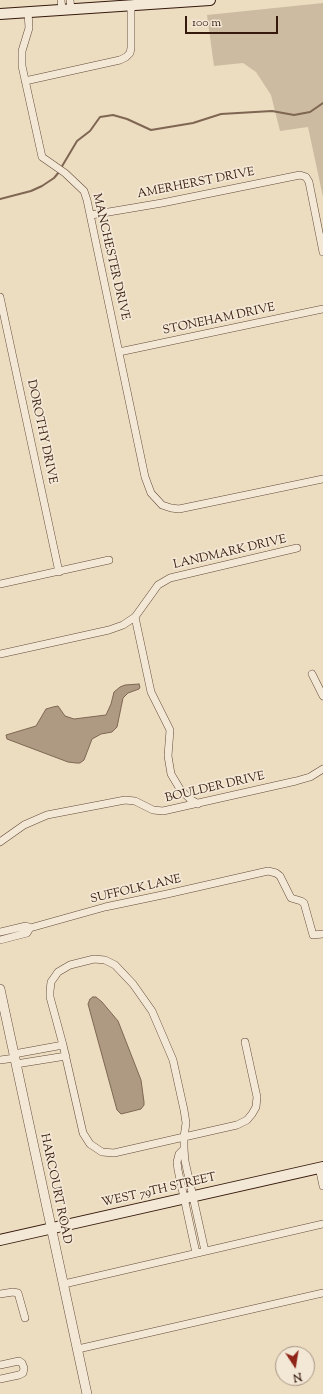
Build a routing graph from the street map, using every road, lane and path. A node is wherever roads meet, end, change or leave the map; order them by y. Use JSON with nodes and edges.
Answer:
{"nodes":[{"id":1,"x":61,"y":0,"type":"edge"},
{"id":2,"x":210,"y":0,"type":"edge"},
{"id":3,"x":174,"y":1,"type":"edge"},
{"id":4,"x":131,"y":5,"type":"junction"},
{"id":5,"x":67,"y":7,"type":"edge"},
{"id":6,"x":28,"y":12,"type":"junction"},
{"id":7,"x":0,"y":14,"type":"edge"},
{"id":8,"x":25,"y":81,"type":"junction"},
{"id":9,"x":91,"y":215,"type":"junction"},
{"id":10,"x":323,"y":252,"type":"edge"},
{"id":11,"x":0,"y":297,"type":"edge"},
{"id":12,"x":323,"y":309,"type":"edge"},
{"id":13,"x":119,"y":352,"type":"junction"},
{"id":14,"x":323,"y":479,"type":"edge"},
{"id":15,"x":297,"y":548,"type":"dead end"},
{"id":16,"x":108,"y":560,"type":"dead end"},
{"id":17,"x":59,"y":572,"type":"junction"},
{"id":18,"x":0,"y":584,"type":"edge"},
{"id":19,"x":135,"y":617,"type":"junction"},
{"id":20,"x":0,"y":654,"type":"edge"},
{"id":21,"x":312,"y":674,"type":"dead end"},
{"id":22,"x":323,"y":696,"type":"edge"},
{"id":23,"x":323,"y":769,"type":"edge"},
{"id":24,"x":198,"y":804,"type":"junction"},
{"id":25,"x":0,"y":842,"type":"edge"},
{"id":26,"x":30,"y":928,"type":"junction"},
{"id":27,"x":0,"y":932,"type":"edge"},
{"id":28,"x":323,"y":934,"type":"edge"},
{"id":29,"x":0,"y":940,"type":"edge"},
{"id":30,"x":0,"y":989,"type":"edge"},
{"id":31,"x":245,"y":1042,"type":"dead end"},
{"id":32,"x":64,"y":1046,"type":"junction"},
{"id":33,"x":66,"y":1056,"type":"junction"},
{"id":34,"x":15,"y":1058,"type":"junction"},
{"id":35,"x":0,"y":1060,"type":"edge"},
{"id":36,"x":184,"y":1137,"type":"junction"},
{"id":37,"x":321,"y":1167,"type":"edge"},
{"id":38,"x":323,"y":1186,"type":"edge"},
{"id":39,"x":188,"y":1197,"type":"junction"},
{"id":40,"x":323,"y":1224,"type":"edge"},
{"id":41,"x":52,"y":1228,"type":"junction"},
{"id":42,"x":0,"y":1240,"type":"edge"},
{"id":43,"x":205,"y":1251,"type":"junction"},
{"id":44,"x":196,"y":1253,"type":"junction"},
{"id":45,"x":64,"y":1284,"type":"junction"},
{"id":46,"x":323,"y":1293,"type":"edge"},
{"id":47,"x":0,"y":1294,"type":"edge"},
{"id":48,"x":25,"y":1318,"type":"dead end"},
{"id":49,"x":78,"y":1349,"type":"junction"},
{"id":50,"x":0,"y":1365,"type":"edge"},
{"id":51,"x":0,"y":1379,"type":"edge"},
{"id":52,"x":87,"y":1394,"type":"edge"}],
"edges":[{"from":1,"to":5,"type":"street"},
{"from":2,"to":3,"type":"main road"},
{"from":3,"to":4,"type":"main road"},
{"from":4,"to":5,"type":"main road"},
{"from":4,"to":8,"type":"street"},
{"from":5,"to":6,"type":"main road"},
{"from":6,"to":7,"type":"main road"},
{"from":6,"to":8,"type":"street","name":"MANCHESTER DRIVE"},
{"from":8,"to":9,"type":"street","name":"MANCHESTER DRIVE"},
{"from":9,"to":10,"type":"street","name":"AMERHERST DRIVE"},
{"from":9,"to":13,"type":"street","name":"MANCHESTER DRIVE"},
{"from":11,"to":17,"type":"street","name":"DOROTHY DRIVE"},
{"from":12,"to":13,"type":"street","name":"STONEHAM DRIVE"},
{"from":13,"to":14,"type":"street","name":"MANCHESTER DRIVE"},
{"from":15,"to":19,"type":"street","name":"LANDMARK DRIVE"},
{"from":16,"to":17,"type":"street"},
{"from":17,"to":18,"type":"street"},
{"from":19,"to":20,"type":"street","name":"LANDMARK DRIVE"},
{"from":19,"to":24,"type":"street"},
{"from":21,"to":22,"type":"street"},
{"from":23,"to":24,"type":"street","name":"BOULDER DRIVE"},
{"from":24,"to":25,"type":"street","name":"BOULDER DRIVE"},
{"from":26,"to":27,"type":"street"},
{"from":26,"to":28,"type":"street","name":"SUFFOLK LANE"},
{"from":26,"to":29,"type":"street","name":"SUFFOLK LANE"},
{"from":30,"to":34,"type":"street","name":"HARCOURT ROAD"},
{"from":31,"to":36,"type":"street"},
{"from":32,"to":33,"type":"street"},
{"from":32,"to":34,"type":"street"},
{"from":32,"to":36,"type":"street"},
{"from":33,"to":34,"type":"street"},
{"from":33,"to":36,"type":"street"},
{"from":34,"to":35,"type":"street"},
{"from":34,"to":41,"type":"street","name":"HARCOURT ROAD"},
{"from":36,"to":39,"type":"street"},
{"from":37,"to":38,"type":"street"},
{"from":37,"to":39,"type":"main road","name":"WEST 79TH STREET"},
{"from":39,"to":41,"type":"main road","name":"WEST 79TH STREET"},
{"from":39,"to":43,"type":"street"},
{"from":39,"to":44,"type":"street"},
{"from":40,"to":43,"type":"street"},
{"from":41,"to":42,"type":"main road","name":"WEST 79TH STREET"},
{"from":41,"to":45,"type":"street","name":"HARCOURT ROAD"},
{"from":43,"to":44,"type":"street"},
{"from":44,"to":45,"type":"street"},
{"from":45,"to":49,"type":"street","name":"HARCOURT ROAD"},
{"from":46,"to":49,"type":"street"},
{"from":47,"to":48,"type":"street"},
{"from":49,"to":52,"type":"street","name":"HARCOURT ROAD"},
{"from":50,"to":51,"type":"street"}]}
